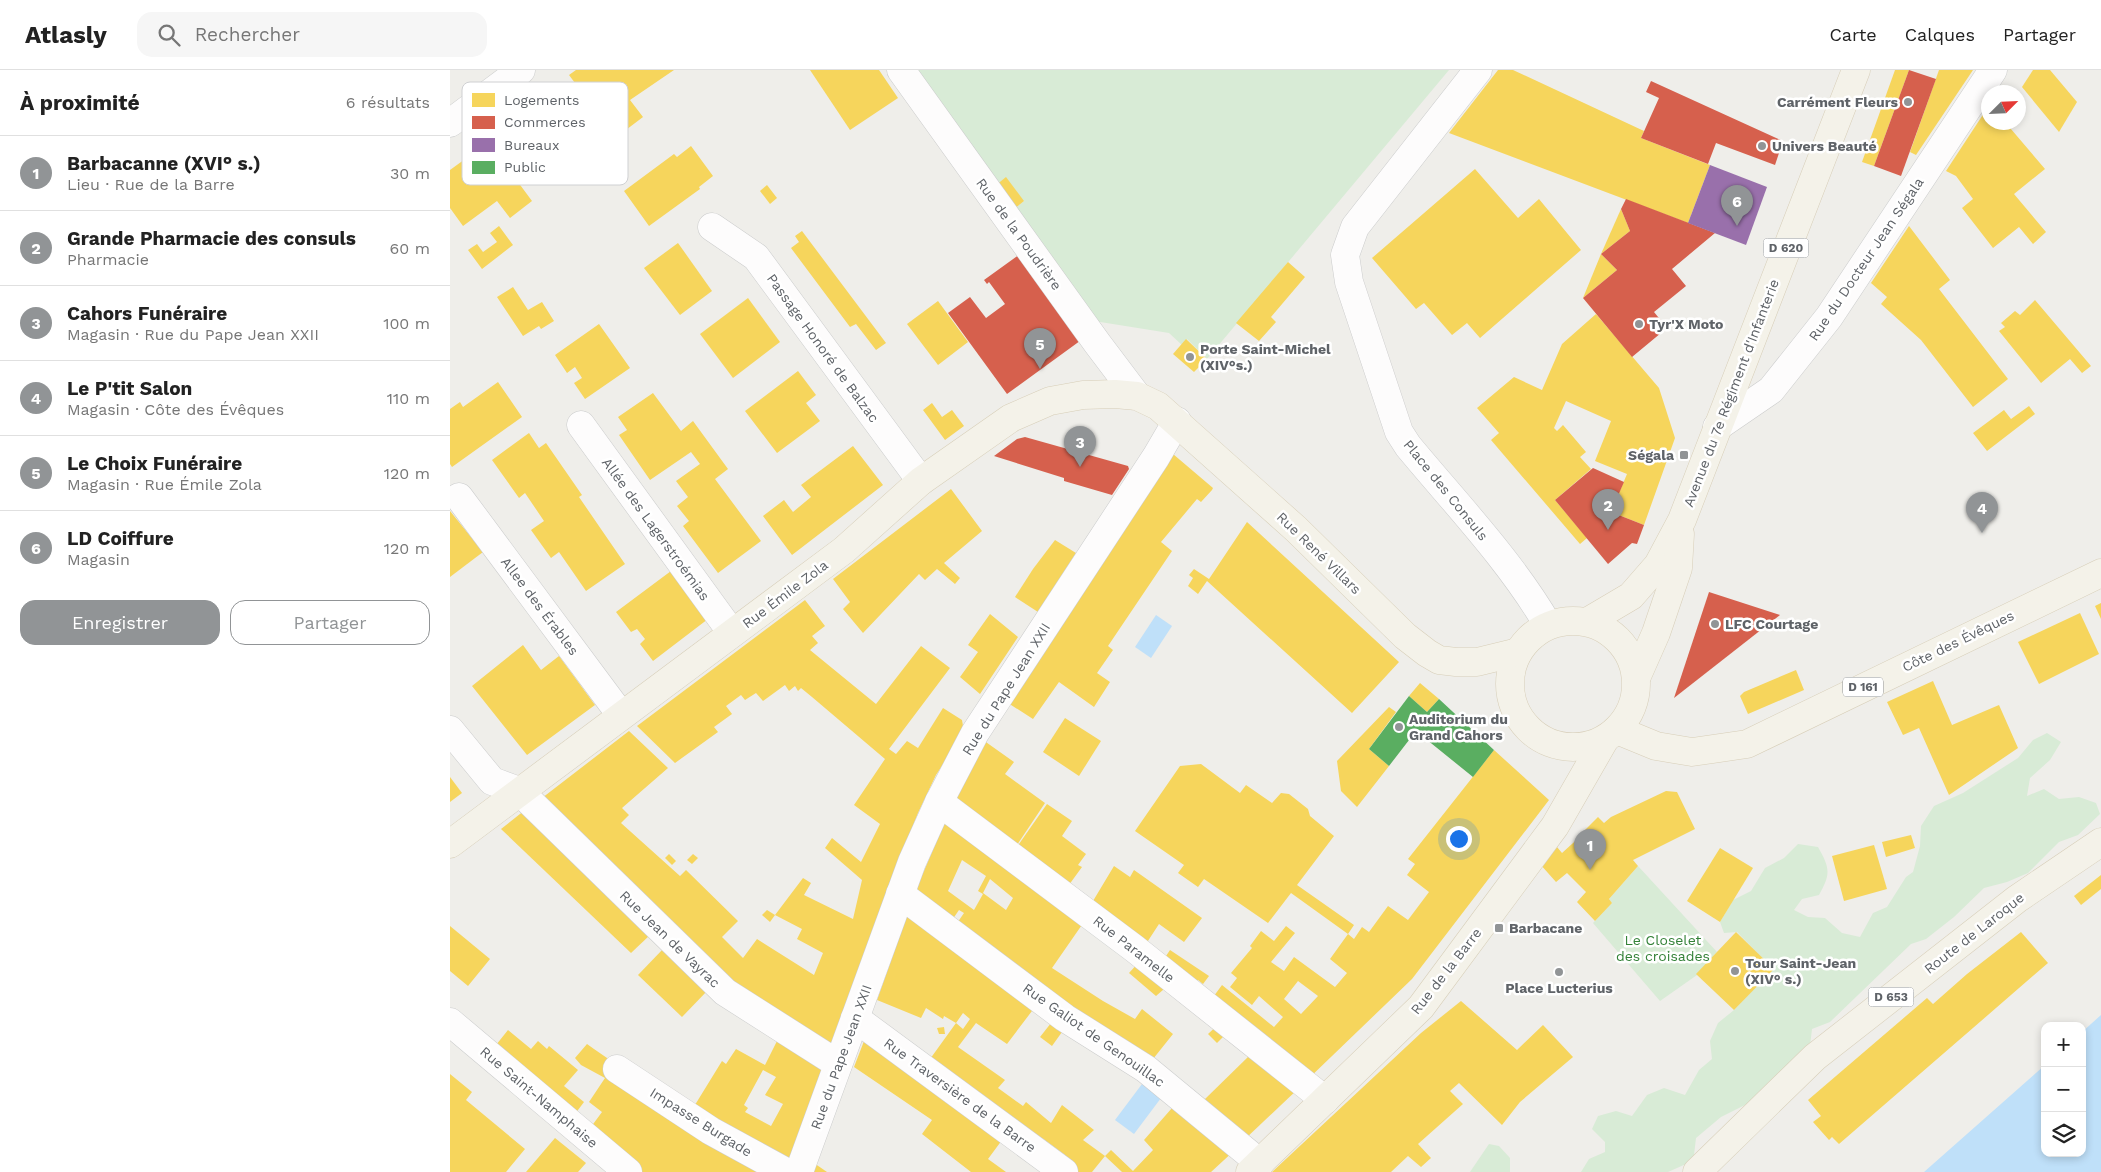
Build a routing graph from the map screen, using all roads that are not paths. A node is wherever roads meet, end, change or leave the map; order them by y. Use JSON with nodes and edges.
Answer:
{"nodes":[{"id":1,"x":521,"y":70,"type":"edge"},
{"id":2,"x":902,"y":70,"type":"edge"},
{"id":3,"x":1478,"y":70,"type":"edge"},
{"id":4,"x":1856,"y":70,"type":"edge"},
{"id":5,"x":1993,"y":70,"type":"edge"},
{"id":6,"x":505,"y":82,"type":"edge"},
{"id":7,"x":462,"y":114,"type":"edge"},
{"id":8,"x":450,"y":123,"type":"edge"},
{"id":9,"x":712,"y":227,"type":"dead end"},
{"id":10,"x":1138,"y":396,"type":"junction"},
{"id":11,"x":1177,"y":421,"type":"junction"},
{"id":12,"x":581,"y":425,"type":"dead end"},
{"id":13,"x":1717,"y":427,"type":"junction"},
{"id":14,"x":921,"y":481,"type":"junction"},
{"id":15,"x":459,"y":497,"type":"dead end"},
{"id":16,"x":1682,"y":520,"type":"junction"},
{"id":17,"x":2101,"y":572,"type":"edge"},
{"id":18,"x":1586,"y":622,"type":"junction"},
{"id":19,"x":1548,"y":625,"type":"junction"},
{"id":20,"x":732,"y":633,"type":"junction"},
{"id":21,"x":1518,"y":652,"type":"junction"},
{"id":22,"x":1637,"y":676,"type":"junction"},
{"id":23,"x":622,"y":715,"type":"junction"},
{"id":24,"x":450,"y":730,"type":"edge"},
{"id":25,"x":1611,"y":735,"type":"junction"},
{"id":26,"x":519,"y":791,"type":"junction"},
{"id":27,"x":939,"y":802,"type":"junction"},
{"id":28,"x":2101,"y":842,"type":"edge"},
{"id":29,"x":450,"y":844,"type":"edge"},
{"id":30,"x":900,"y":894,"type":"junction"},
{"id":31,"x":855,"y":1018,"type":"junction"},
{"id":32,"x":450,"y":1022,"type":"edge"},
{"id":33,"x":838,"y":1064,"type":"junction"},
{"id":34,"x":617,"y":1069,"type":"dead end"},
{"id":35,"x":1325,"y":1100,"type":"junction"},
{"id":36,"x":1255,"y":1167,"type":"edge"},
{"id":37,"x":628,"y":1172,"type":"edge"},
{"id":38,"x":786,"y":1172,"type":"edge"},
{"id":39,"x":799,"y":1172,"type":"edge"},
{"id":40,"x":1064,"y":1172,"type":"edge"},
{"id":41,"x":1697,"y":1172,"type":"edge"}],
"edges":[{"from":1,"to":6,"type":"street"},
{"from":2,"to":10,"type":"street","name":"Rue de la Poudrière"},
{"from":3,"to":19,"type":"street","name":"Place des Consuls"},
{"from":4,"to":13,"type":"main road","name":"Avenue du 7e Régiment d'Infanterie","number":"D 620"},
{"from":5,"to":13,"type":"street","name":"Rue du Docteur Jean Ségala"},
{"from":7,"to":8,"type":"street"},
{"from":9,"to":14,"type":"street","name":"Passage Honoré de Balzac"},
{"from":10,"to":11,"type":"main road","name":"Rue René Villars"},
{"from":10,"to":14,"type":"main road","name":"Rue Émile Zola"},
{"from":11,"to":21,"type":"main road","name":"Rue René Villars"},
{"from":11,"to":27,"type":"street","name":"Rue du Pape Jean XXII"},
{"from":12,"to":20,"type":"street","name":"Allée des Lagerstroémias"},
{"from":13,"to":16,"type":"main road","name":"Avenue du 7e Régiment d'Infanterie","number":"D 620"},
{"from":14,"to":20,"type":"main road","name":"Rue Émile Zola"},
{"from":15,"to":23,"type":"street","name":"Allee des Érables"},
{"from":16,"to":18,"type":"main road","name":"Avenue du 7e Régiment d'Infanterie","number":"D 620"},
{"from":16,"to":22,"type":"main road","name":"Avenue du 7e Régiment d'Infanterie","number":"D 620"},
{"from":17,"to":25,"type":"main road","name":"Côte des Évêques","number":"D 161"},
{"from":18,"to":19,"type":"main road"},
{"from":18,"to":22,"type":"main road"},
{"from":19,"to":21,"type":"main road"},
{"from":20,"to":23,"type":"main road","name":"Rue Émile Zola"},
{"from":21,"to":25,"type":"main road"},
{"from":22,"to":25,"type":"main road"},
{"from":23,"to":26,"type":"main road","name":"Rue Émile Zola"},
{"from":24,"to":26,"type":"street"},
{"from":25,"to":35,"type":"main road","name":"Rue de la Barre"},
{"from":26,"to":29,"type":"main road","name":"Rue Émile Zola"},
{"from":26,"to":33,"type":"street","name":"Rue Jean de Vayrac"},
{"from":27,"to":30,"type":"street","name":"Rue du Pape Jean XXII"},
{"from":27,"to":35,"type":"street","name":"Rue Paramelle"},
{"from":28,"to":41,"type":"main road","name":"Route de Laroque","number":"D 653"},
{"from":30,"to":31,"type":"street","name":"Rue du Pape Jean XXII"},
{"from":30,"to":36,"type":"street","name":"Rue Galiot de Genouillac"},
{"from":31,"to":33,"type":"street","name":"Rue du Pape Jean XXII"},
{"from":31,"to":40,"type":"street","name":"Rue Traversière de la Barre"},
{"from":32,"to":37,"type":"street","name":"Rue Saint-Namphaise"},
{"from":33,"to":39,"type":"street","name":"Rue du Pape Jean XXII"},
{"from":34,"to":38,"type":"street","name":"Impasse Burgade"},
{"from":35,"to":36,"type":"main road","name":"Rue de la Barre"}]}
